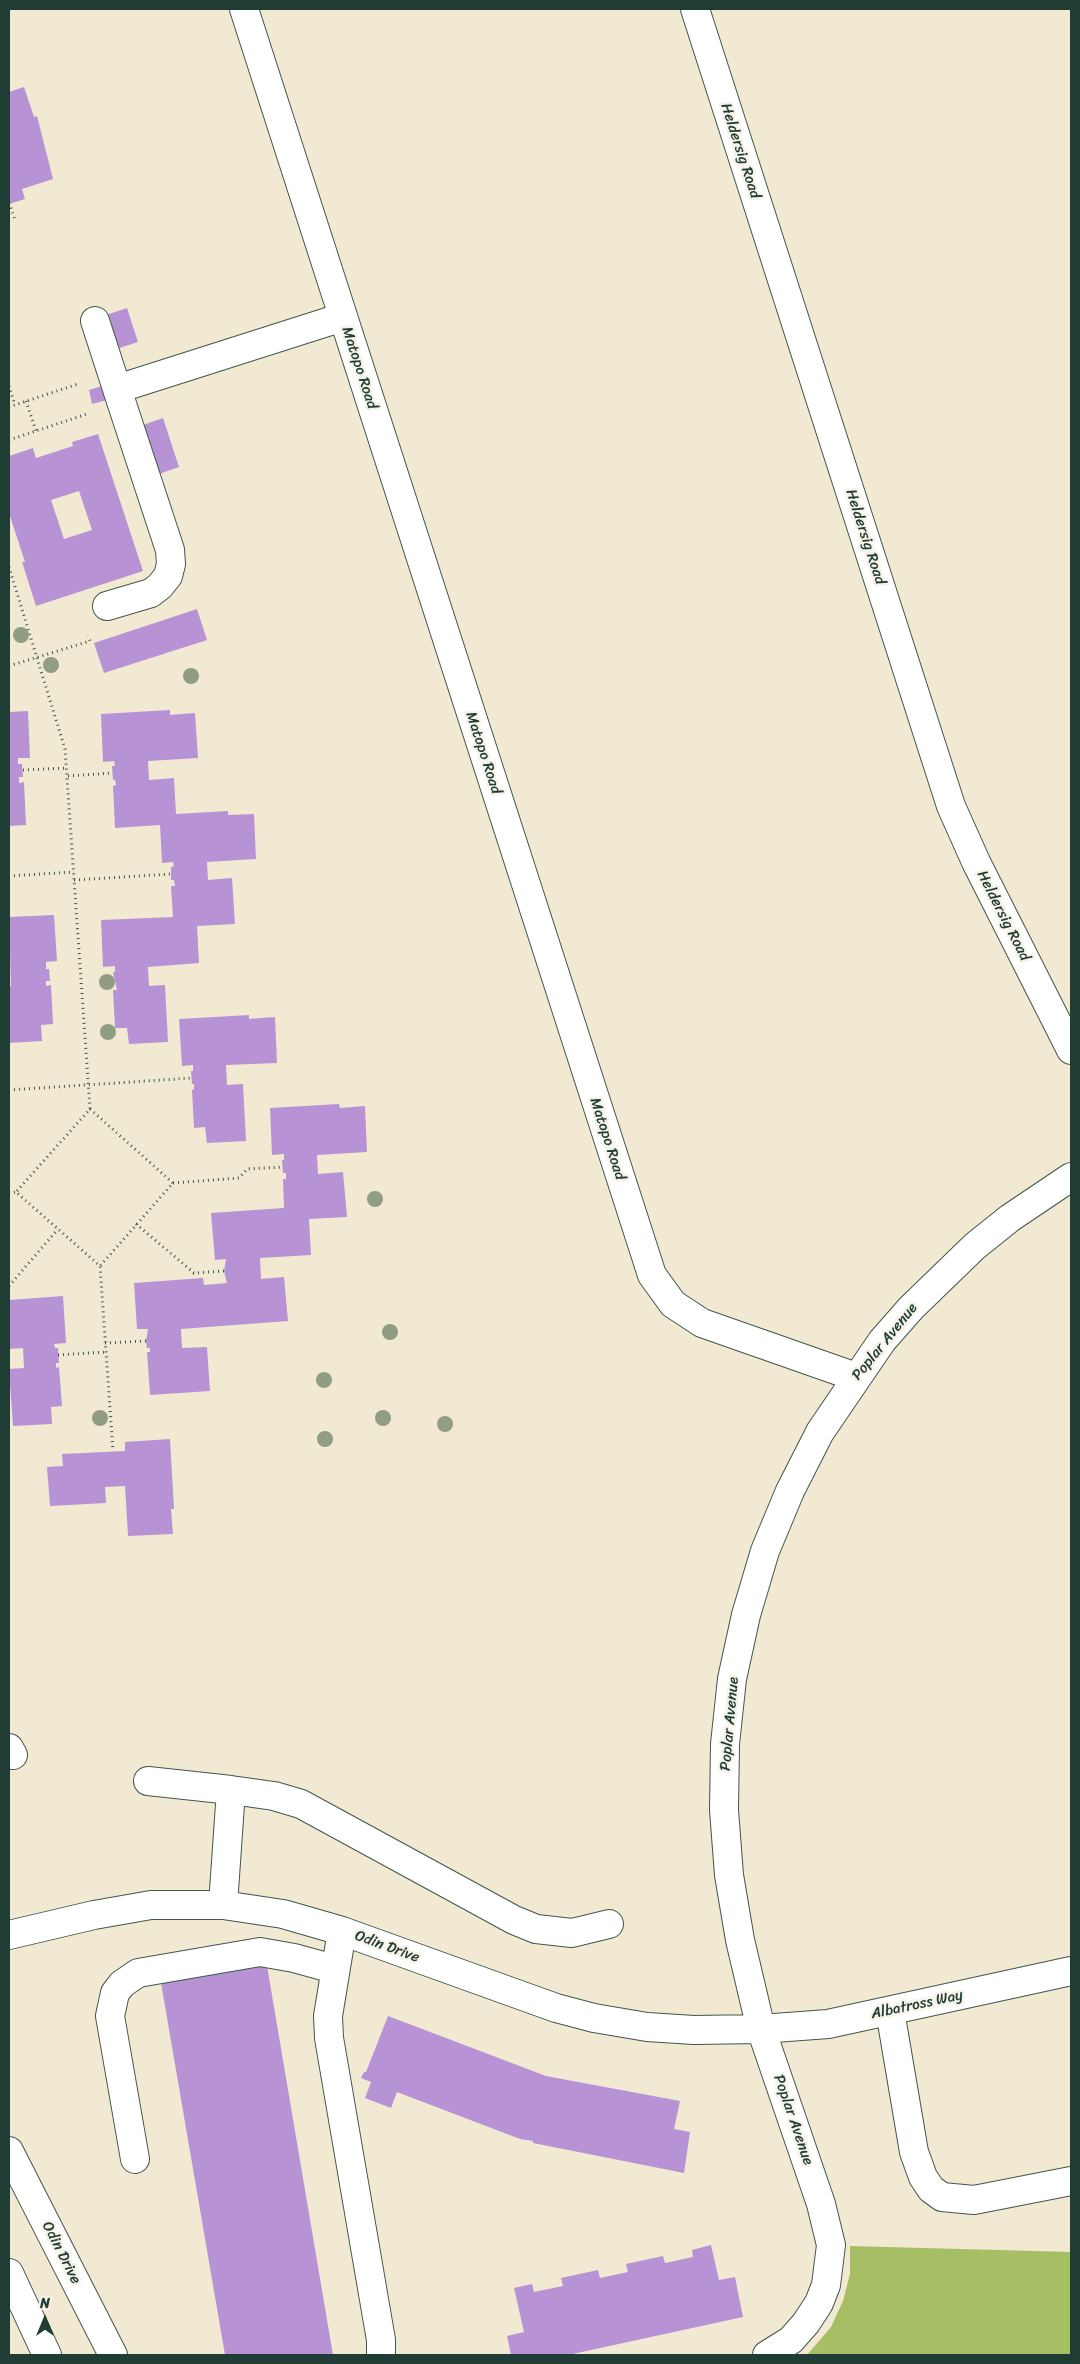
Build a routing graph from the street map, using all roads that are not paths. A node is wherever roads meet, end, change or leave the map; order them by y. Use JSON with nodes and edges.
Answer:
{"nodes":[{"id":1,"x":244,"y":9,"type":"edge"},
{"id":2,"x":695,"y":9,"type":"edge"},
{"id":3,"x":343,"y":317,"type":"junction"},
{"id":4,"x":94,"y":321,"type":"dead end"},
{"id":5,"x":117,"y":389,"type":"junction"},
{"id":6,"x":107,"y":606,"type":"road end"},
{"id":7,"x":1071,"y":1050,"type":"edge"},
{"id":8,"x":1071,"y":1177,"type":"edge"},
{"id":9,"x":856,"y":1377,"type":"junction"},
{"id":10,"x":148,"y":1781,"type":"dead end"},
{"id":11,"x":231,"y":1790,"type":"junction"},
{"id":12,"x":223,"y":1905,"type":"junction"},
{"id":13,"x":609,"y":1924,"type":"dead end"},
{"id":14,"x":342,"y":1931,"type":"junction"},
{"id":15,"x":9,"y":1935,"type":"edge"},
{"id":16,"x":334,"y":1970,"type":"junction"},
{"id":17,"x":1071,"y":1972,"type":"edge"},
{"id":18,"x":890,"y":2011,"type":"junction"},
{"id":19,"x":761,"y":2029,"type":"junction"},
{"id":20,"x":9,"y":2151,"type":"edge"},
{"id":21,"x":135,"y":2159,"type":"dead end"},
{"id":22,"x":1071,"y":2181,"type":"edge"},
{"id":23,"x":9,"y":2273,"type":"edge"},
{"id":24,"x":47,"y":2355,"type":"edge"},
{"id":25,"x":113,"y":2355,"type":"edge"},
{"id":26,"x":381,"y":2355,"type":"edge"},
{"id":27,"x":767,"y":2355,"type":"edge"}],
"edges":[{"from":1,"to":3,"type":"street","name":"Matopo Road"},
{"from":2,"to":7,"type":"street","name":"Heldersig Road"},
{"from":3,"to":5,"type":"street"},
{"from":3,"to":9,"type":"street","name":"Matopo Road"},
{"from":4,"to":5,"type":"street"},
{"from":5,"to":6,"type":"street"},
{"from":8,"to":9,"type":"street","name":"Poplar Avenue"},
{"from":9,"to":19,"type":"street","name":"Poplar Avenue"},
{"from":10,"to":11,"type":"street"},
{"from":11,"to":12,"type":"street"},
{"from":11,"to":13,"type":"street"},
{"from":12,"to":14,"type":"street","name":"Odin Drive"},
{"from":12,"to":15,"type":"street","name":"Odin Drive"},
{"from":14,"to":16,"type":"street"},
{"from":14,"to":19,"type":"street","name":"Odin Drive"},
{"from":16,"to":21,"type":"street"},
{"from":16,"to":26,"type":"street"},
{"from":17,"to":18,"type":"street","name":"Albatross Way"},
{"from":18,"to":19,"type":"street","name":"Albatross Way"},
{"from":18,"to":22,"type":"street"},
{"from":19,"to":27,"type":"street","name":"Poplar Avenue"},
{"from":20,"to":25,"type":"street","name":"Odin Drive"},
{"from":23,"to":24,"type":"street"}]}
